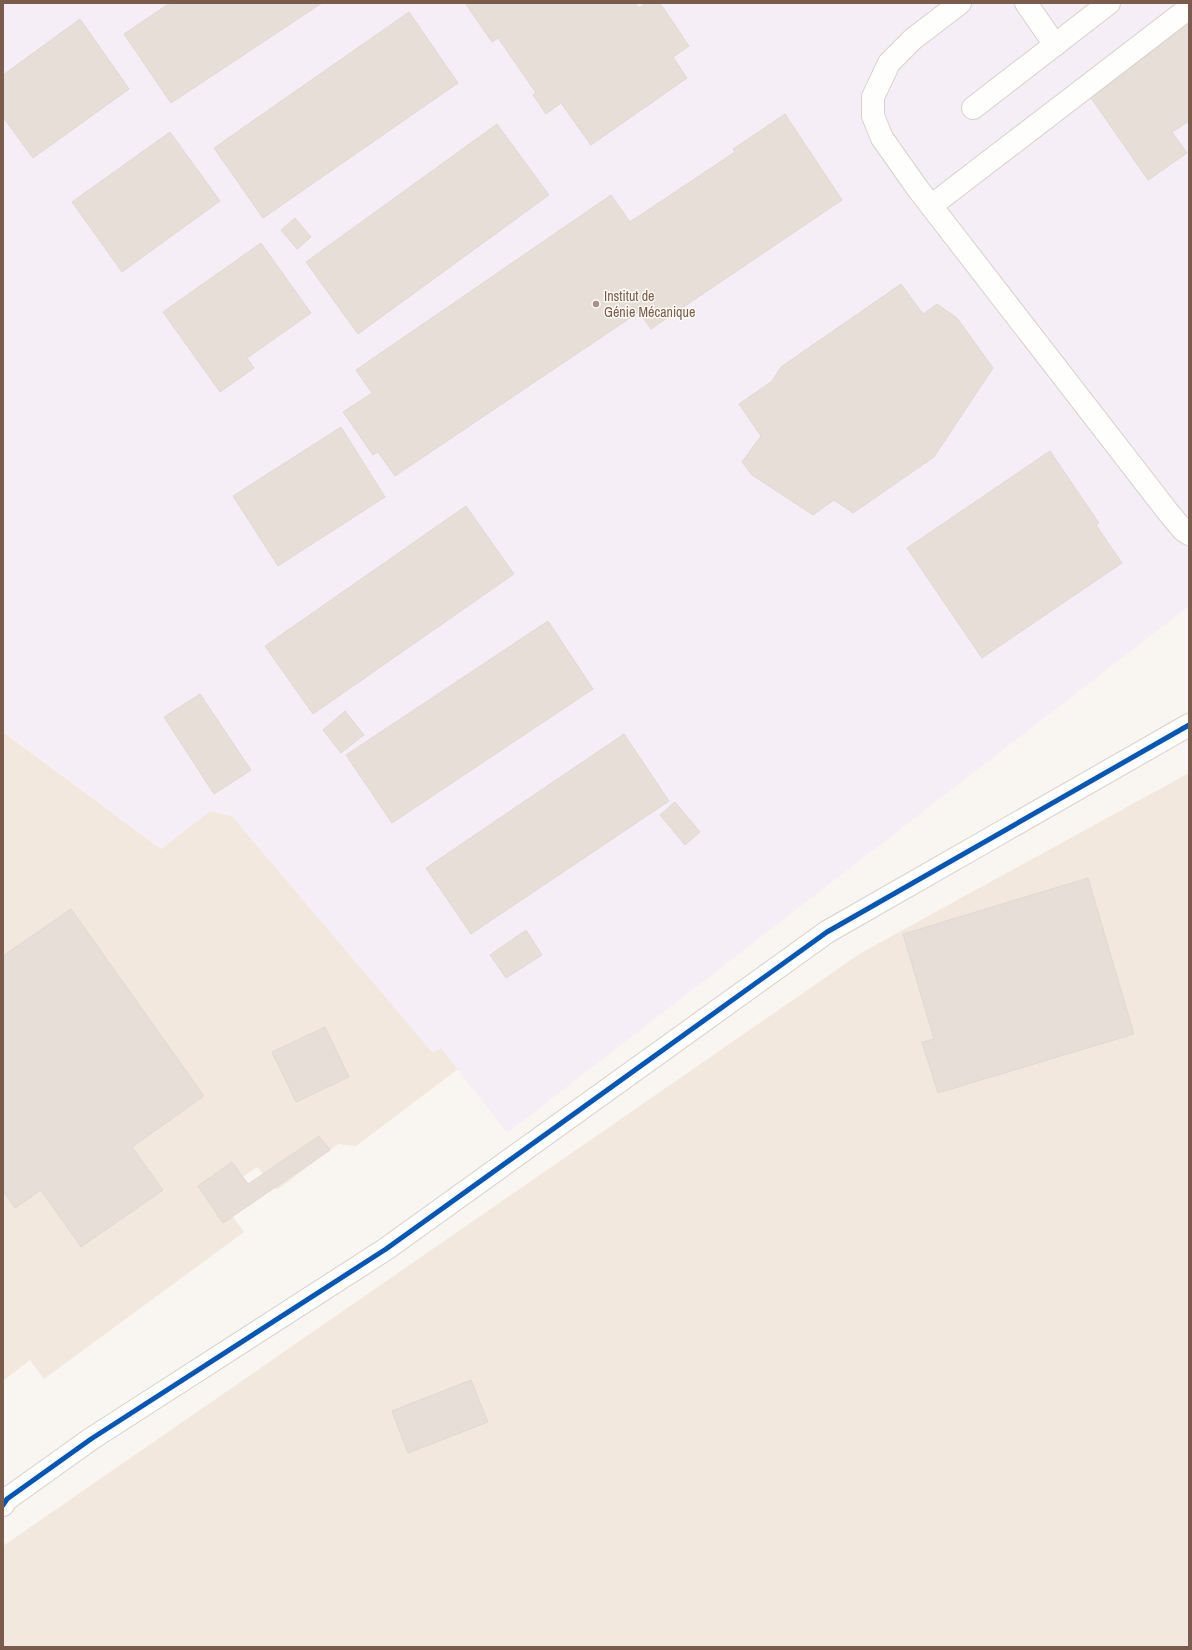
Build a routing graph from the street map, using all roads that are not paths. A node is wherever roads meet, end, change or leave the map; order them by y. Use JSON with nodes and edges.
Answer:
{"nodes":[{"id":1,"x":960,"y":3,"type":"edge"},
{"id":2,"x":1026,"y":3,"type":"edge"},
{"id":3,"x":1109,"y":3,"type":"edge"},
{"id":4,"x":1189,"y":8,"type":"edge"},
{"id":5,"x":1055,"y":45,"type":"junction"},
{"id":6,"x":973,"y":108,"type":"dead end"},
{"id":7,"x":931,"y":206,"type":"junction"},
{"id":8,"x":1189,"y":534,"type":"edge"},
{"id":9,"x":1189,"y":725,"type":"edge"},
{"id":10,"x":3,"y":1505,"type":"edge"}],
"edges":[{"from":1,"to":7,"type":"street"},
{"from":2,"to":5,"type":"street"},
{"from":3,"to":5,"type":"street"},
{"from":4,"to":7,"type":"street"},
{"from":5,"to":6,"type":"street"},
{"from":7,"to":8,"type":"street"},
{"from":9,"to":10,"type":"street"}]}
